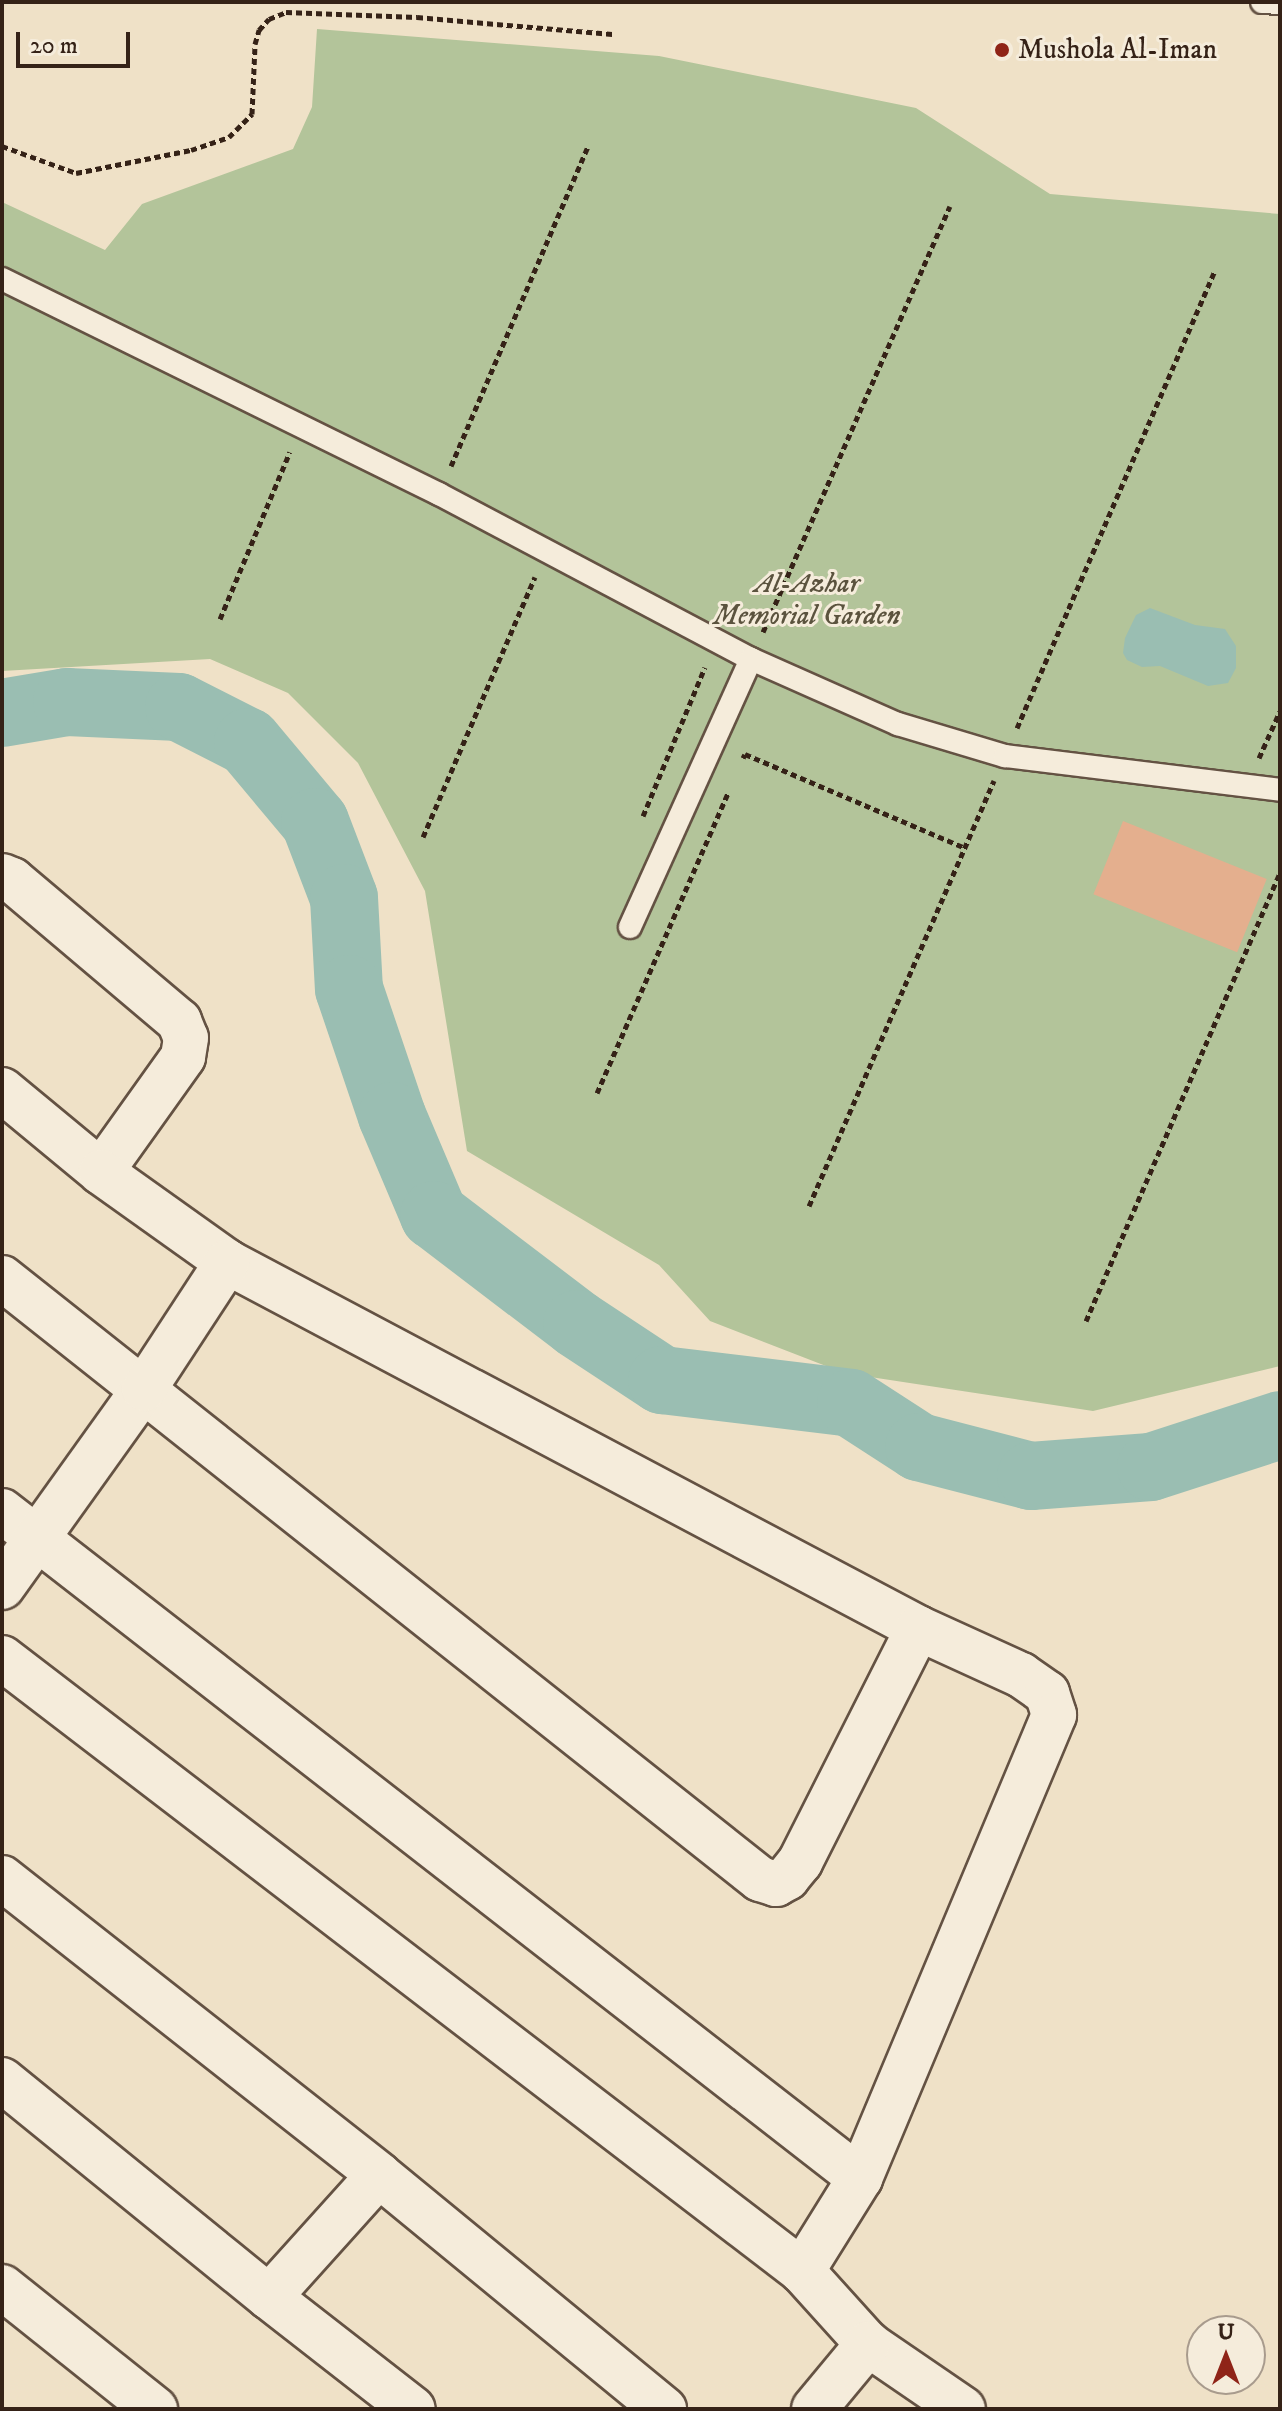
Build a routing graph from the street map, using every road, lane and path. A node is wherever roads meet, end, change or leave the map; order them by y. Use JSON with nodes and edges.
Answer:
{"nodes":[{"id":1,"x":1262,"y":2,"type":"edge"},
{"id":2,"x":1280,"y":3,"type":"edge"},
{"id":3,"x":612,"y":34,"type":"dead end"},
{"id":4,"x":2,"y":146,"type":"edge"},
{"id":5,"x":588,"y":147,"type":"dead end"},
{"id":6,"x":950,"y":206,"type":"dead end"},
{"id":7,"x":2,"y":279,"type":"edge"},
{"id":8,"x":302,"y":426,"type":"junction"},
{"id":9,"x":439,"y":494,"type":"junction"},
{"id":10,"x":546,"y":550,"type":"junction"},
{"id":11,"x":220,"y":619,"type":"dead end"},
{"id":12,"x":717,"y":640,"type":"junction"},
{"id":13,"x":751,"y":659,"type":"junction"},
{"id":14,"x":1280,"y":711,"type":"edge"},
{"id":15,"x":738,"y":768,"type":"dead end"},
{"id":16,"x":732,"y":783,"type":"dead end"},
{"id":17,"x":1248,"y":785,"type":"junction"},
{"id":18,"x":1280,"y":790,"type":"edge"},
{"id":19,"x":637,"y":831,"type":"dead end"},
{"id":20,"x":423,"y":837,"type":"dead end"},
{"id":21,"x":965,"y":848,"type":"dead end"},
{"id":22,"x":1280,"y":872,"type":"edge"},
{"id":23,"x":2,"y":876,"type":"edge"},
{"id":24,"x":630,"y":927,"type":"dead end"},
{"id":25,"x":2,"y":1090,"type":"edge"},
{"id":26,"x":597,"y":1093,"type":"dead end"},
{"id":27,"x":101,"y":1172,"type":"junction"},
{"id":28,"x":227,"y":1262,"type":"junction"},
{"id":29,"x":2,"y":1278,"type":"edge"},
{"id":30,"x":1086,"y":1321,"type":"dead end"},
{"id":31,"x":144,"y":1389,"type":"junction"},
{"id":32,"x":2,"y":1511,"type":"edge"},
{"id":33,"x":38,"y":1540,"type":"junction"},
{"id":34,"x":2,"y":1587,"type":"edge"},
{"id":35,"x":918,"y":1628,"type":"junction"},
{"id":36,"x":2,"y":1658,"type":"edge"},
{"id":37,"x":2,"y":1878,"type":"edge"},
{"id":38,"x":2,"y":2080,"type":"edge"},
{"id":39,"x":379,"y":2175,"type":"junction"},
{"id":40,"x":860,"y":2178,"type":"junction"},
{"id":41,"x":802,"y":2271,"type":"junction"},
{"id":42,"x":2,"y":2287,"type":"edge"},
{"id":43,"x":269,"y":2297,"type":"junction"},
{"id":44,"x":868,"y":2344,"type":"junction"},
{"id":45,"x":155,"y":2409,"type":"edge"},
{"id":46,"x":413,"y":2409,"type":"edge"},
{"id":47,"x":664,"y":2409,"type":"edge"},
{"id":48,"x":814,"y":2409,"type":"edge"},
{"id":49,"x":963,"y":2409,"type":"edge"}],
"edges":[{"from":1,"to":2,"type":"lane"},
{"from":3,"to":4,"type":"path"},
{"from":5,"to":9,"type":"path"},
{"from":6,"to":13,"type":"path"},
{"from":7,"to":8,"type":"lane"},
{"from":8,"to":9,"type":"lane"},
{"from":8,"to":11,"type":"path"},
{"from":9,"to":10,"type":"lane"},
{"from":10,"to":12,"type":"lane"},
{"from":10,"to":20,"type":"path"},
{"from":12,"to":13,"type":"lane"},
{"from":12,"to":19,"type":"path"},
{"from":13,"to":17,"type":"lane"},
{"from":13,"to":24,"type":"lane"},
{"from":14,"to":17,"type":"path"},
{"from":15,"to":21,"type":"path"},
{"from":16,"to":26,"type":"path"},
{"from":17,"to":18,"type":"lane"},
{"from":22,"to":30,"type":"path"},
{"from":23,"to":27,"type":"street"},
{"from":25,"to":27,"type":"street"},
{"from":27,"to":28,"type":"street"},
{"from":28,"to":31,"type":"street"},
{"from":28,"to":35,"type":"street"},
{"from":29,"to":31,"type":"street"},
{"from":31,"to":33,"type":"street"},
{"from":31,"to":35,"type":"street"},
{"from":32,"to":33,"type":"street"},
{"from":33,"to":34,"type":"street"},
{"from":33,"to":40,"type":"street"},
{"from":35,"to":40,"type":"street"},
{"from":36,"to":41,"type":"street"},
{"from":37,"to":39,"type":"street"},
{"from":38,"to":43,"type":"street"},
{"from":39,"to":43,"type":"street"},
{"from":39,"to":47,"type":"street"},
{"from":40,"to":41,"type":"street"},
{"from":41,"to":44,"type":"street"},
{"from":42,"to":45,"type":"street"},
{"from":43,"to":46,"type":"street"},
{"from":44,"to":48,"type":"street"},
{"from":44,"to":49,"type":"street"}]}
